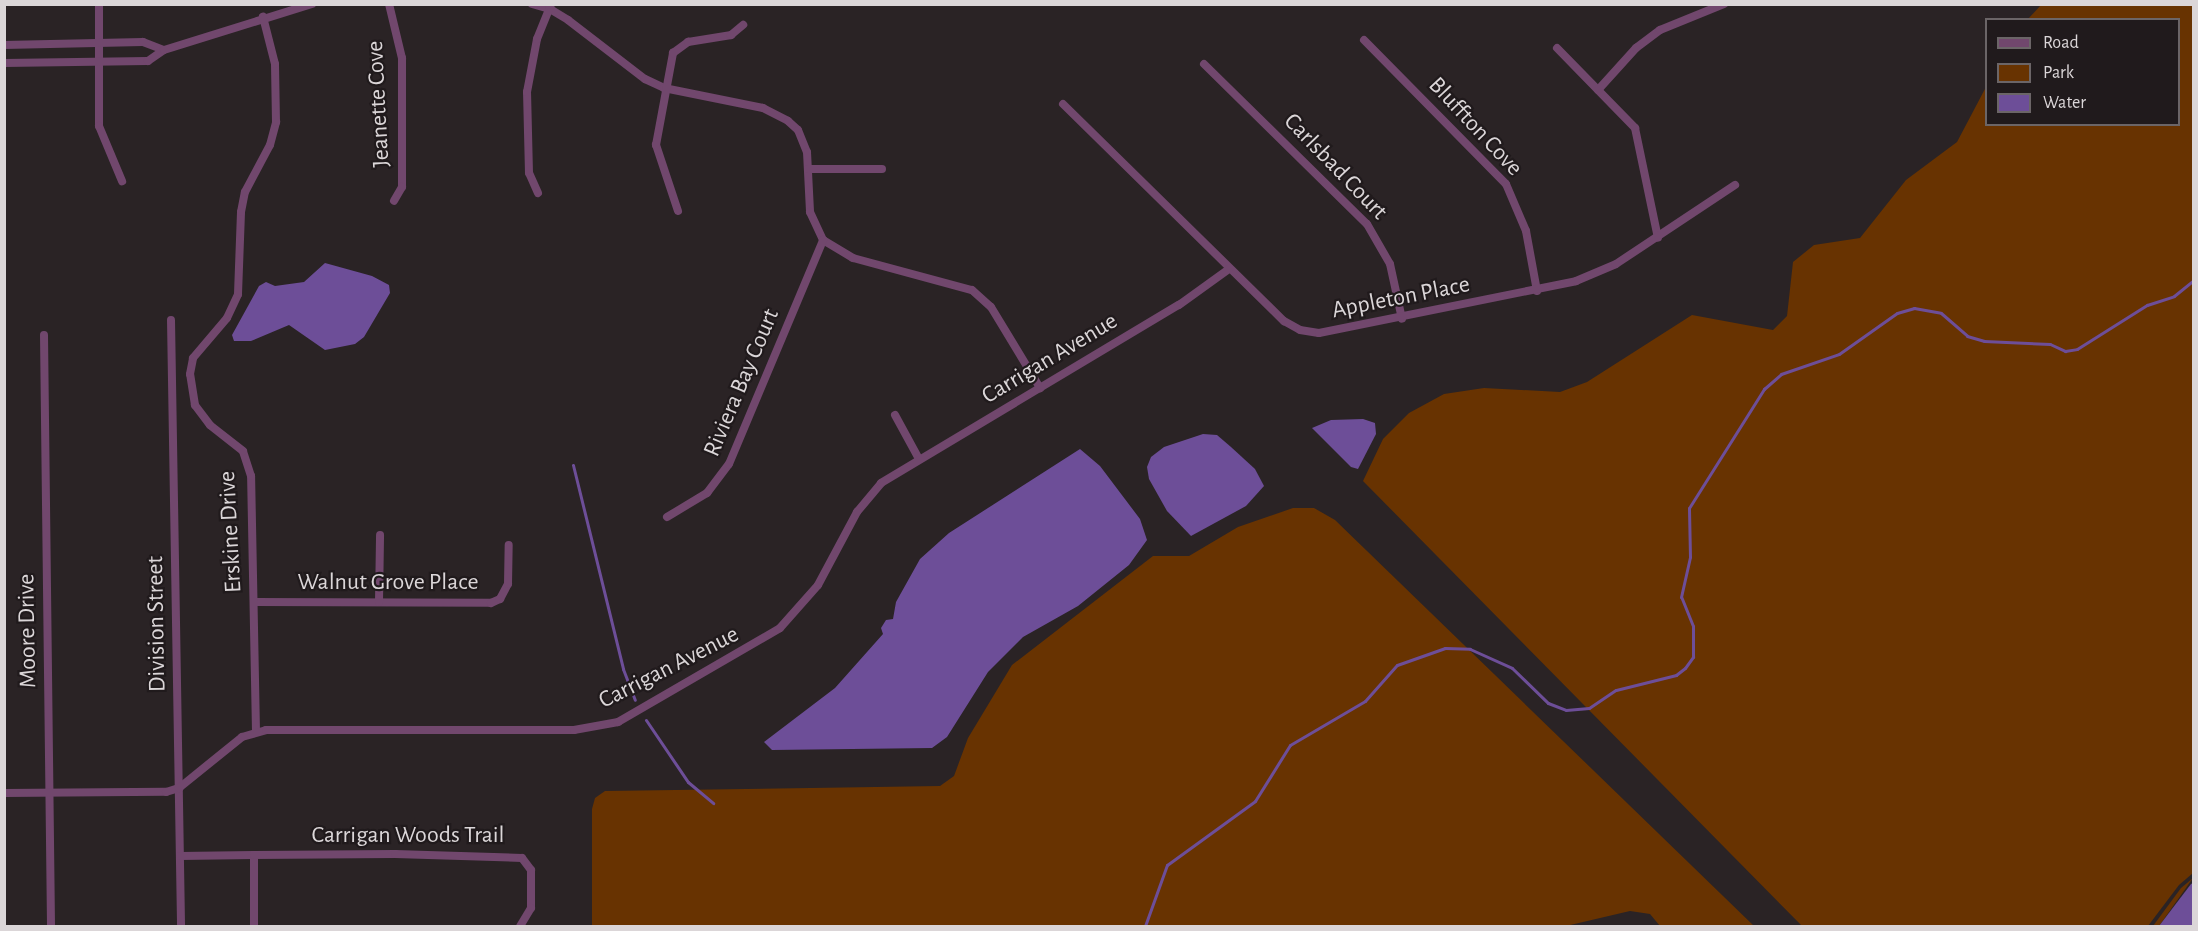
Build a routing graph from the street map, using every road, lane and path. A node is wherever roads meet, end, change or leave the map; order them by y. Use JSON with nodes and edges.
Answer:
{"nodes":[{"id":1,"x":99,"y":4,"type":"edge"},
{"id":2,"x":312,"y":4,"type":"edge"},
{"id":3,"x":389,"y":4,"type":"edge"},
{"id":4,"x":532,"y":4,"type":"edge"},
{"id":5,"x":1724,"y":4,"type":"edge"},
{"id":6,"x":551,"y":7,"type":"edge"},
{"id":7,"x":263,"y":17,"type":"junction"},
{"id":8,"x":743,"y":25,"type":"dead end"},
{"id":9,"x":1364,"y":40,"type":"dead end"},
{"id":10,"x":98,"y":42,"type":"junction"},
{"id":11,"x":4,"y":45,"type":"edge"},
{"id":12,"x":1557,"y":48,"type":"dead end"},
{"id":13,"x":164,"y":50,"type":"junction"},
{"id":14,"x":99,"y":60,"type":"junction"},
{"id":15,"x":4,"y":63,"type":"edge"},
{"id":16,"x":1204,"y":64,"type":"dead end"},
{"id":17,"x":664,"y":88,"type":"junction"},
{"id":18,"x":1598,"y":90,"type":"junction"},
{"id":19,"x":1063,"y":104,"type":"dead end"},
{"id":20,"x":808,"y":169,"type":"junction"},
{"id":21,"x":882,"y":170,"type":"dead end"},
{"id":22,"x":122,"y":181,"type":"dead end"},
{"id":23,"x":1735,"y":185,"type":"dead end"},
{"id":24,"x":538,"y":194,"type":"dead end"},
{"id":25,"x":394,"y":201,"type":"dead end"},
{"id":26,"x":678,"y":211,"type":"dead end"},
{"id":27,"x":1658,"y":238,"type":"junction"},
{"id":28,"x":823,"y":240,"type":"junction"},
{"id":29,"x":1228,"y":269,"type":"junction"},
{"id":30,"x":1537,"y":291,"type":"junction"},
{"id":31,"x":1402,"y":319,"type":"junction"},
{"id":32,"x":171,"y":320,"type":"dead end"},
{"id":33,"x":44,"y":335,"type":"dead end"},
{"id":34,"x":1040,"y":388,"type":"junction"},
{"id":35,"x":895,"y":416,"type":"dead end"},
{"id":36,"x":919,"y":459,"type":"junction"},
{"id":37,"x":667,"y":517,"type":"dead end"},
{"id":38,"x":380,"y":535,"type":"dead end"},
{"id":39,"x":509,"y":545,"type":"dead end"},
{"id":40,"x":254,"y":602,"type":"junction"},
{"id":41,"x":380,"y":602,"type":"junction"},
{"id":42,"x":256,"y":732,"type":"junction"},
{"id":43,"x":179,"y":788,"type":"junction"},
{"id":44,"x":4,"y":793,"type":"edge"},
{"id":45,"x":49,"y":793,"type":"junction"},
{"id":46,"x":254,"y":855,"type":"junction"},
{"id":47,"x":180,"y":856,"type":"junction"},
{"id":48,"x":51,"y":927,"type":"edge"},
{"id":49,"x":181,"y":927,"type":"edge"},
{"id":50,"x":254,"y":927,"type":"edge"},
{"id":51,"x":520,"y":927,"type":"edge"}],
"edges":[{"from":1,"to":10,"type":"street"},
{"from":2,"to":7,"type":"street"},
{"from":3,"to":25,"type":"street","name":"Jeanette Cove"},
{"from":4,"to":6,"type":"street"},
{"from":5,"to":18,"type":"street"},
{"from":6,"to":17,"type":"street"},
{"from":6,"to":24,"type":"street"},
{"from":7,"to":13,"type":"street"},
{"from":7,"to":40,"type":"street","name":"Erskine Drive"},
{"from":8,"to":17,"type":"street"},
{"from":9,"to":30,"type":"street","name":"Bluffton Cove"},
{"from":10,"to":11,"type":"street"},
{"from":10,"to":13,"type":"street"},
{"from":10,"to":14,"type":"street"},
{"from":12,"to":18,"type":"street"},
{"from":13,"to":14,"type":"street"},
{"from":14,"to":15,"type":"street"},
{"from":14,"to":22,"type":"street"},
{"from":16,"to":31,"type":"street","name":"Carlsbad Court"},
{"from":17,"to":20,"type":"street"},
{"from":17,"to":26,"type":"street"},
{"from":18,"to":27,"type":"street"},
{"from":19,"to":29,"type":"street","name":"Appleton Place"},
{"from":20,"to":21,"type":"street"},
{"from":20,"to":28,"type":"street"},
{"from":23,"to":27,"type":"street","name":"Appleton Place"},
{"from":27,"to":30,"type":"street","name":"Appleton Place"},
{"from":28,"to":34,"type":"street"},
{"from":28,"to":37,"type":"street","name":"Riviera Bay Court"},
{"from":29,"to":31,"type":"street","name":"Appleton Place"},
{"from":29,"to":34,"type":"street","name":"Carrigan Avenue"},
{"from":30,"to":31,"type":"street","name":"Appleton Place"},
{"from":32,"to":43,"type":"street","name":"Division Street"},
{"from":33,"to":45,"type":"street","name":"Moore Drive"},
{"from":34,"to":36,"type":"street","name":"Carrigan Avenue"},
{"from":35,"to":36,"type":"street"},
{"from":36,"to":42,"type":"street","name":"Carrigan Avenue"},
{"from":38,"to":41,"type":"street"},
{"from":39,"to":41,"type":"street","name":"Walnut Grove Place"},
{"from":40,"to":41,"type":"street","name":"Walnut Grove Place"},
{"from":40,"to":42,"type":"street","name":"Erskine Drive"},
{"from":42,"to":43,"type":"street","name":"Carrigan Avenue"},
{"from":43,"to":45,"type":"street"},
{"from":43,"to":47,"type":"street","name":"Division Street"},
{"from":44,"to":45,"type":"street"},
{"from":45,"to":48,"type":"street","name":"Moore Drive"},
{"from":46,"to":47,"type":"street","name":"Carrigan Woods Trail"},
{"from":46,"to":50,"type":"street"},
{"from":46,"to":51,"type":"street","name":"Carrigan Woods Trail"},
{"from":47,"to":49,"type":"street","name":"Division Street"}]}
